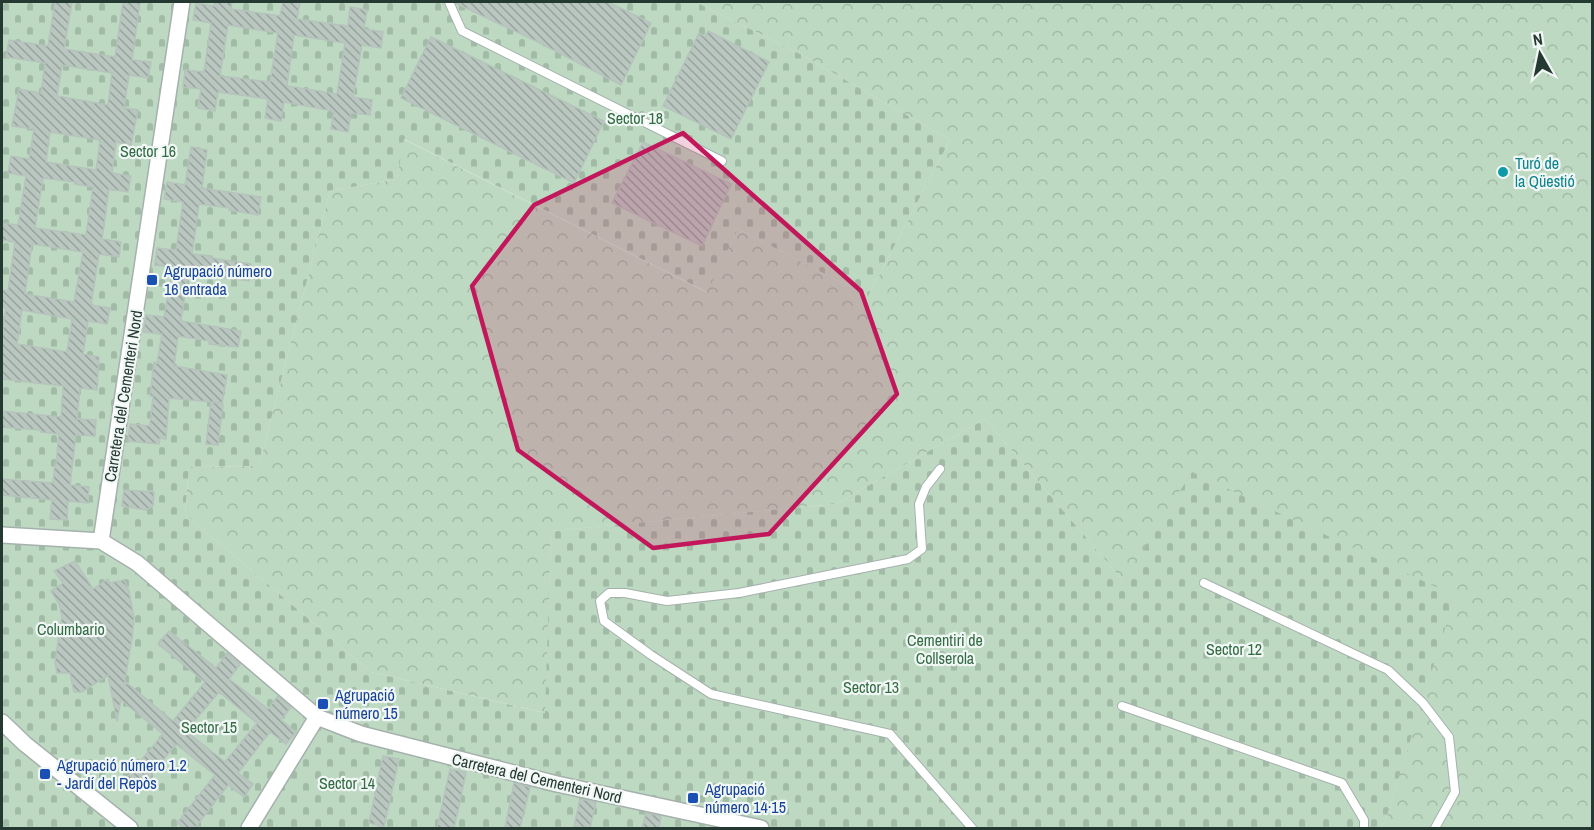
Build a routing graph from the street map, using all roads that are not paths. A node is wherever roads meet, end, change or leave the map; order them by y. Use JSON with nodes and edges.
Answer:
{"nodes":[{"id":1,"x":182,"y":2,"type":"edge"},
{"id":2,"x":449,"y":2,"type":"edge"},
{"id":3,"x":722,"y":161,"type":"dead end"},
{"id":4,"x":940,"y":469,"type":"dead end"},
{"id":5,"x":2,"y":535,"type":"edge"},
{"id":6,"x":101,"y":540,"type":"junction"},
{"id":7,"x":1204,"y":583,"type":"dead end"},
{"id":8,"x":1122,"y":706,"type":"dead end"},
{"id":9,"x":317,"y":717,"type":"junction"},
{"id":10,"x":2,"y":722,"type":"edge"},
{"id":11,"x":130,"y":828,"type":"edge"},
{"id":12,"x":249,"y":828,"type":"edge"},
{"id":13,"x":761,"y":828,"type":"edge"},
{"id":14,"x":972,"y":828,"type":"edge"},
{"id":15,"x":1364,"y":828,"type":"edge"},
{"id":16,"x":1435,"y":828,"type":"edge"}],
"edges":[{"from":1,"to":6,"type":"street","name":"Carretera del Cementeri Nord"},
{"from":2,"to":3,"type":"lane"},
{"from":4,"to":14,"type":"lane"},
{"from":5,"to":6,"type":"street","name":"Carretera del Cementeri Nord"},
{"from":6,"to":9,"type":"street","name":"Carretera del Cementeri Nord"},
{"from":7,"to":16,"type":"lane"},
{"from":8,"to":15,"type":"lane"},
{"from":9,"to":12,"type":"street"},
{"from":9,"to":13,"type":"street","name":"Carretera del Cementeri Nord"},
{"from":10,"to":11,"type":"street"}]}
